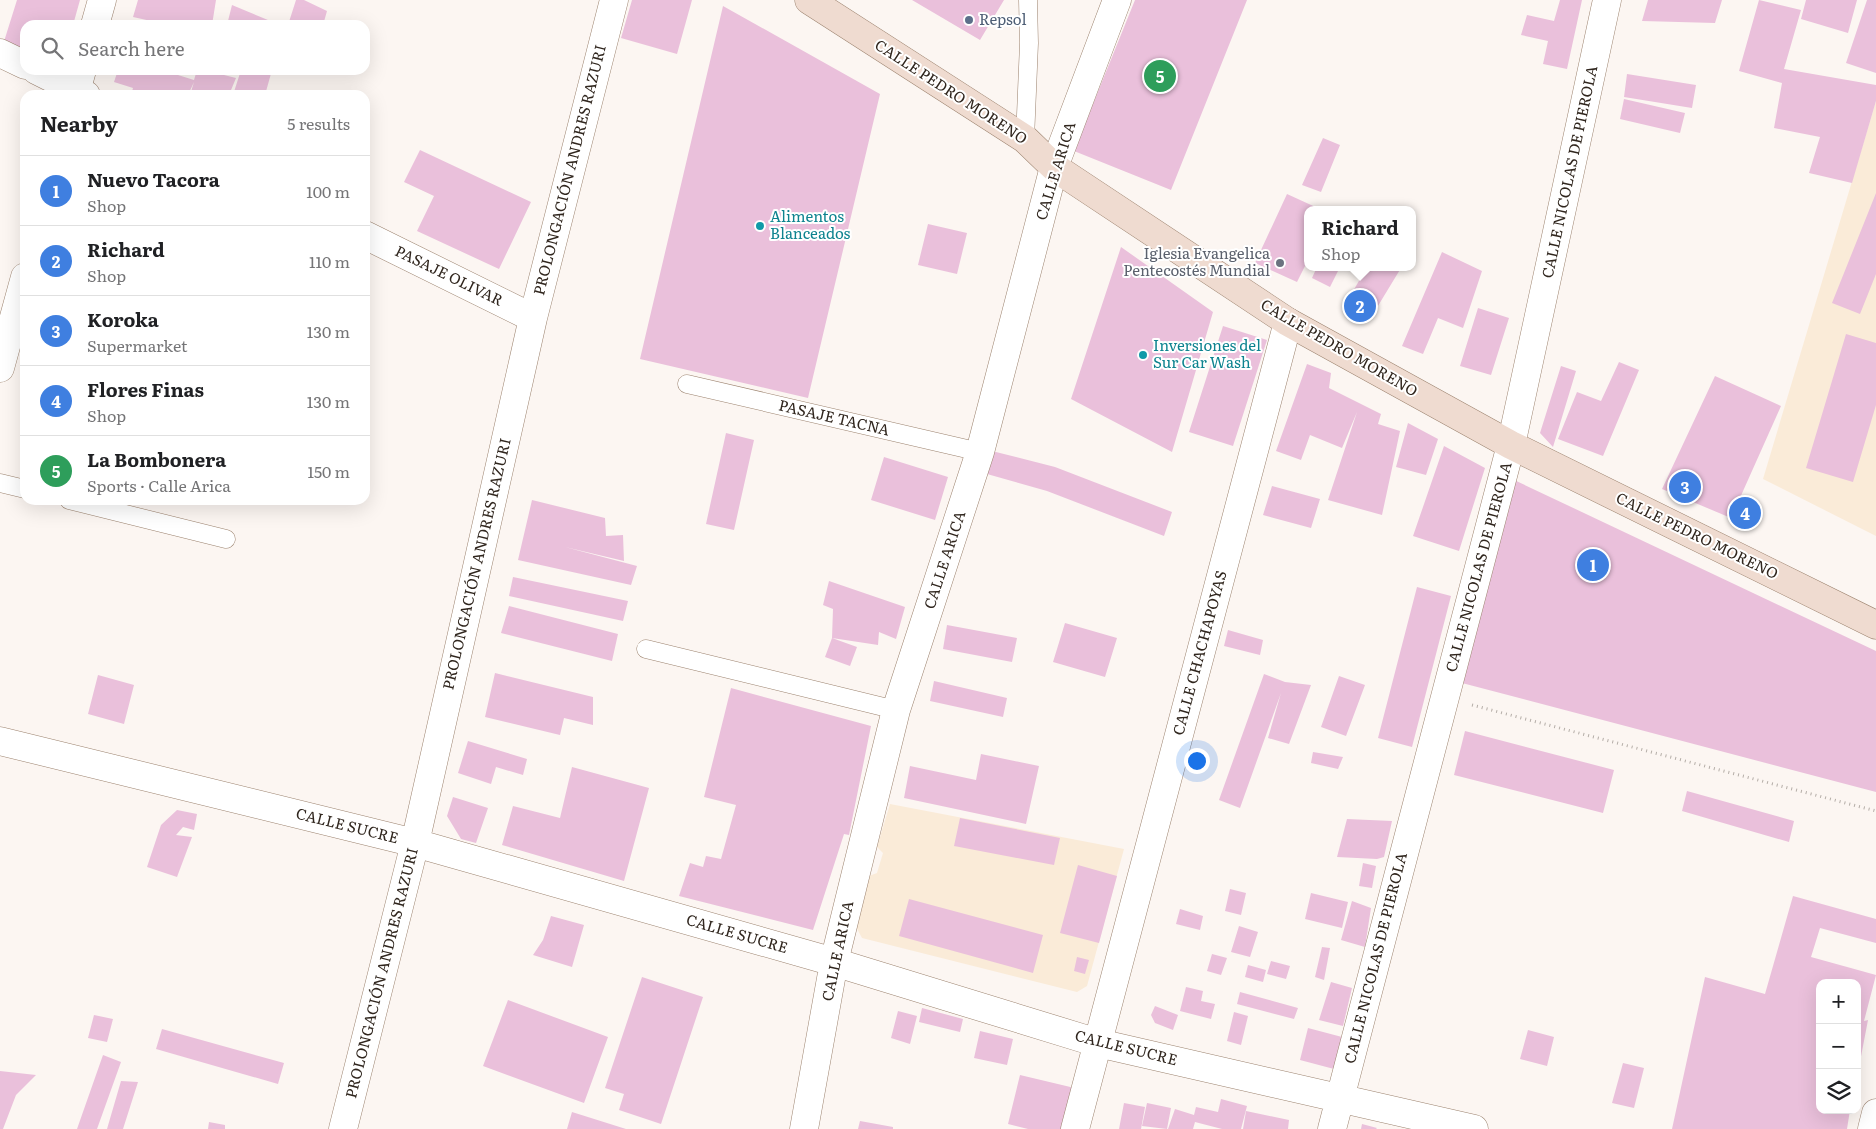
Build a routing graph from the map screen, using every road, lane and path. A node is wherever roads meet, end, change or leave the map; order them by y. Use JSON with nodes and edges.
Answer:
{"nodes":[{"id":1,"x":102,"y":0,"type":"edge"},
{"id":2,"x":614,"y":0,"type":"edge"},
{"id":3,"x":1028,"y":0,"type":"edge"},
{"id":4,"x":1117,"y":0,"type":"edge"},
{"id":5,"x":1607,"y":0,"type":"edge"},
{"id":6,"x":814,"y":1,"type":"edge"},
{"id":7,"x":96,"y":20,"type":"edge"},
{"id":8,"x":0,"y":53,"type":"edge"},
{"id":9,"x":20,"y":63,"type":"edge"},
{"id":10,"x":49,"y":75,"type":"edge"},
{"id":11,"x":80,"y":87,"type":"edge"},
{"id":12,"x":1025,"y":139,"type":"junction"},
{"id":13,"x":1054,"y":167,"type":"junction"},
{"id":14,"x":370,"y":237,"type":"edge"},
{"id":15,"x":20,"y":295,"type":"edge"},
{"id":16,"x":533,"y":318,"type":"junction"},
{"id":17,"x":1288,"y":322,"type":"junction"},
{"id":18,"x":0,"y":368,"type":"edge"},
{"id":19,"x":687,"y":384,"type":"dead end"},
{"id":20,"x":1511,"y":444,"type":"junction"},
{"id":21,"x":980,"y":452,"type":"junction"},
{"id":22,"x":0,"y":483,"type":"edge"},
{"id":23,"x":20,"y":488,"type":"edge"},
{"id":24,"x":89,"y":505,"type":"edge"},
{"id":25,"x":226,"y":540,"type":"dead end"},
{"id":26,"x":1876,"y":625,"type":"edge"},
{"id":27,"x":646,"y":649,"type":"dead end"},
{"id":28,"x":1444,"y":698,"type":"junction"},
{"id":29,"x":896,"y":710,"type":"junction"},
{"id":30,"x":0,"y":741,"type":"edge"},
{"id":31,"x":1876,"y":811,"type":"edge"},
{"id":32,"x":415,"y":843,"type":"junction"},
{"id":33,"x":834,"y":962,"type":"junction"},
{"id":34,"x":1098,"y":1043,"type":"junction"},
{"id":35,"x":1340,"y":1098,"type":"junction"},
{"id":36,"x":1876,"y":1113,"type":"edge"},
{"id":37,"x":343,"y":1129,"type":"edge"},
{"id":38,"x":804,"y":1129,"type":"edge"},
{"id":39,"x":1075,"y":1129,"type":"edge"},
{"id":40,"x":1332,"y":1129,"type":"edge"},
{"id":41,"x":1474,"y":1129,"type":"edge"},
{"id":42,"x":1872,"y":1129,"type":"edge"}],
"edges":[{"from":1,"to":7,"type":"street"},
{"from":2,"to":16,"type":"street","name":"PROLONGACIÓN ANDRES RAZURI"},
{"from":3,"to":12,"type":"lane"},
{"from":4,"to":13,"type":"street","name":"CALLE ARICA"},
{"from":5,"to":20,"type":"street","name":"CALLE NICOLAS DE PIEROLA"},
{"from":6,"to":12,"type":"main road","name":"CALLE PEDRO MORENO"},
{"from":8,"to":9,"type":"street"},
{"from":10,"to":11,"type":"street"},
{"from":12,"to":13,"type":"main road","name":"CALLE PEDRO MORENO"},
{"from":13,"to":17,"type":"main road","name":"CALLE PEDRO MORENO"},
{"from":13,"to":21,"type":"street","name":"CALLE ARICA"},
{"from":14,"to":16,"type":"street","name":"PASAJE OLIVAR"},
{"from":15,"to":18,"type":"street"},
{"from":16,"to":32,"type":"street","name":"PROLONGACIÓN ANDRES RAZURI"},
{"from":17,"to":20,"type":"main road","name":"CALLE PEDRO MORENO"},
{"from":17,"to":34,"type":"street","name":"CALLE CHACHAPOYAS"},
{"from":19,"to":21,"type":"lane","name":"PASAJE TACNA"},
{"from":20,"to":26,"type":"main road","name":"CALLE PEDRO MORENO"},
{"from":20,"to":28,"type":"street","name":"CALLE NICOLAS DE PIEROLA"},
{"from":21,"to":29,"type":"street","name":"CALLE ARICA"},
{"from":22,"to":23,"type":"lane"},
{"from":24,"to":25,"type":"lane"},
{"from":27,"to":29,"type":"lane"},
{"from":28,"to":31,"type":"path"},
{"from":28,"to":35,"type":"street","name":"CALLE NICOLAS DE PIEROLA"},
{"from":29,"to":33,"type":"street","name":"CALLE ARICA"},
{"from":30,"to":32,"type":"street","name":"CALLE SUCRE"},
{"from":32,"to":33,"type":"street","name":"CALLE SUCRE"},
{"from":32,"to":37,"type":"street","name":"PROLONGACIÓN ANDRES RAZURI"},
{"from":33,"to":34,"type":"street","name":"CALLE SUCRE"},
{"from":33,"to":38,"type":"street","name":"CALLE ARICA"},
{"from":34,"to":35,"type":"street","name":"CALLE SUCRE"},
{"from":34,"to":39,"type":"street","name":"CALLE CHACHAPOYAS"},
{"from":35,"to":40,"type":"street","name":"CALLE NICOLAS DE PIEROLA"},
{"from":35,"to":41,"type":"street","name":"CALLE SUCRE"},
{"from":36,"to":42,"type":"street"}]}
